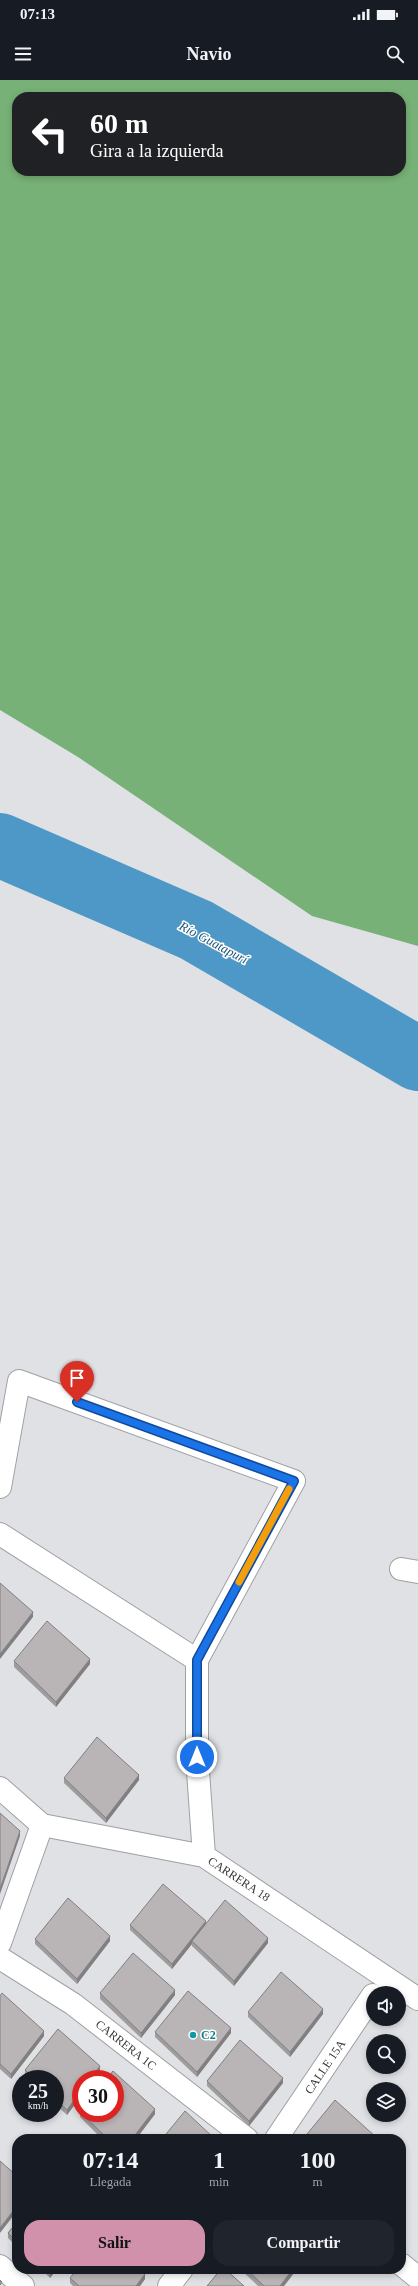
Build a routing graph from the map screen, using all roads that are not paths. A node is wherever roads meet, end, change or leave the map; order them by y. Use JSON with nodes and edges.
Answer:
{"nodes":[{"id":1,"x":0,"y":1487,"type":"edge"},
{"id":2,"x":0,"y":1534,"type":"edge"},
{"id":3,"x":197,"y":1660,"type":"junction"},
{"id":4,"x":0,"y":1788,"type":"edge"},
{"id":5,"x":42,"y":1825,"type":"junction"},
{"id":6,"x":204,"y":1856,"type":"junction"},
{"id":7,"x":0,"y":1943,"type":"edge"},
{"id":8,"x":0,"y":1958,"type":"edge"},
{"id":9,"x":375,"y":1986,"type":"edge"},
{"id":10,"x":406,"y":1995,"type":"edge"},
{"id":11,"x":418,"y":1998,"type":"edge"},
{"id":12,"x":366,"y":2006,"type":"edge"},
{"id":13,"x":240,"y":2134,"type":"edge"},
{"id":14,"x":279,"y":2134,"type":"edge"},
{"id":15,"x":0,"y":2266,"type":"edge"},
{"id":16,"x":406,"y":2268,"type":"edge"},
{"id":17,"x":178,"y":2274,"type":"edge"},
{"id":18,"x":418,"y":2278,"type":"edge"},
{"id":19,"x":23,"y":2286,"type":"edge"},
{"id":20,"x":169,"y":2286,"type":"edge"}],
"edges":[{"from":1,"to":3,"type":"street"},
{"from":2,"to":3,"type":"street"},
{"from":3,"to":6,"type":"street"},
{"from":4,"to":5,"type":"street"},
{"from":5,"to":6,"type":"street","name":"CARRERA 18"},
{"from":5,"to":7,"type":"street"},
{"from":6,"to":9,"type":"street","name":"CARRERA 18"},
{"from":8,"to":13,"type":"street","name":"CARRERA 1C"},
{"from":10,"to":11,"type":"street","name":"CARRERA 18"},
{"from":12,"to":14,"type":"street","name":"CALLE 15A"},
{"from":15,"to":19,"type":"street"},
{"from":16,"to":18,"type":"street"},
{"from":17,"to":20,"type":"street"}]}
